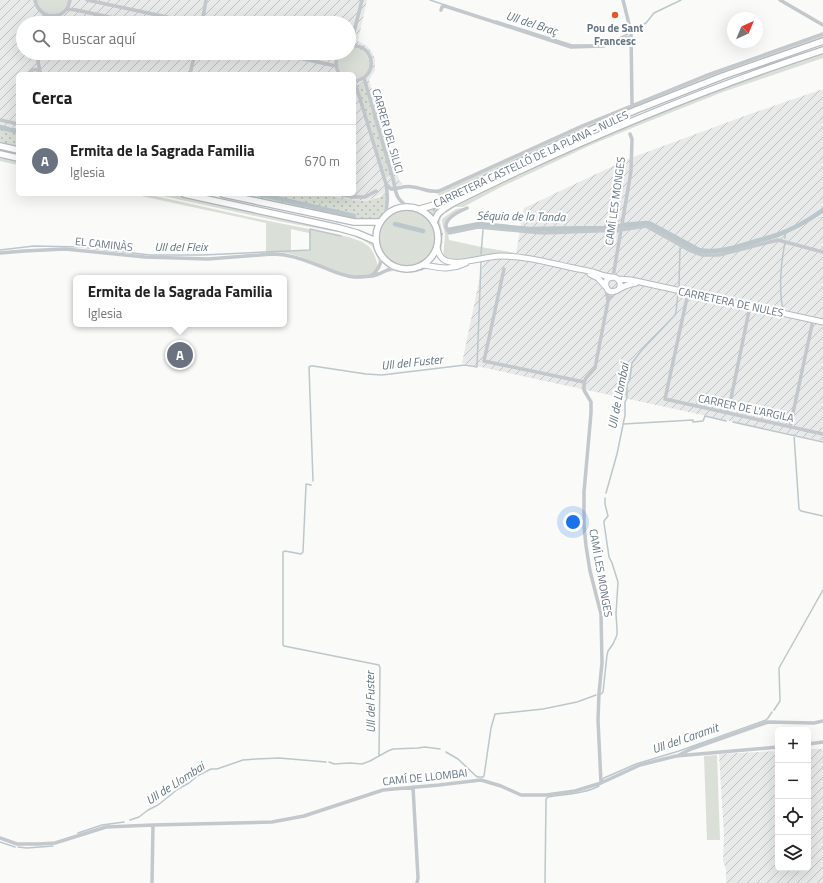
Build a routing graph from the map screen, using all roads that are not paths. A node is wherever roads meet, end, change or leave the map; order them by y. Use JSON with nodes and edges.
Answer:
{"nodes":[{"id":1,"x":30,"y":0,"type":"edge"},
{"id":2,"x":70,"y":0,"type":"edge"},
{"id":3,"x":87,"y":0,"type":"edge"},
{"id":4,"x":206,"y":0,"type":"edge"},
{"id":5,"x":362,"y":0,"type":"edge"},
{"id":6,"x":623,"y":0,"type":"edge"},
{"id":7,"x":780,"y":0,"type":"edge"},
{"id":8,"x":35,"y":1,"type":"edge"},
{"id":9,"x":67,"y":9,"type":"junction"},
{"id":10,"x":441,"y":10,"type":"dead end"},
{"id":11,"x":44,"y":14,"type":"joint"},
{"id":12,"x":52,"y":16,"type":"joint"},
{"id":13,"x":104,"y":16,"type":"edge"},
{"id":14,"x":162,"y":16,"type":"edge"},
{"id":15,"x":203,"y":16,"type":"edge"},
{"id":16,"x":356,"y":24,"type":"edge"},
{"id":17,"x":823,"y":25,"type":"edge"},
{"id":18,"x":823,"y":34,"type":"edge"},
{"id":19,"x":632,"y":37,"type":"junction"},
{"id":20,"x":823,"y":41,"type":"edge"},
{"id":21,"x":356,"y":45,"type":"edge"},
{"id":22,"x":823,"y":50,"type":"edge"},
{"id":23,"x":193,"y":60,"type":"edge"},
{"id":24,"x":308,"y":60,"type":"edge"},
{"id":25,"x":336,"y":60,"type":"edge"},
{"id":26,"x":38,"y":62,"type":"joint"},
{"id":27,"x":336,"y":66,"type":"junction"},
{"id":28,"x":33,"y":70,"type":"junction"},
{"id":29,"x":30,"y":72,"type":"edge"},
{"id":30,"x":40,"y":72,"type":"edge"},
{"id":31,"x":41,"y":72,"type":"edge"},
{"id":32,"x":190,"y":72,"type":"edge"},
{"id":33,"x":338,"y":72,"type":"edge"},
{"id":34,"x":364,"y":78,"type":"junction"},
{"id":35,"x":356,"y":81,"type":"edge"},
{"id":36,"x":356,"y":87,"type":"edge"},
{"id":37,"x":632,"y":105,"type":"junction"},
{"id":38,"x":0,"y":120,"type":"edge"},
{"id":39,"x":16,"y":124,"type":"edge"},
{"id":40,"x":630,"y":134,"type":"dead end"},
{"id":41,"x":0,"y":146,"type":"edge"},
{"id":42,"x":16,"y":150,"type":"edge"},
{"id":43,"x":0,"y":154,"type":"edge"},
{"id":44,"x":16,"y":158,"type":"edge"},
{"id":45,"x":393,"y":179,"type":"junction"},
{"id":46,"x":386,"y":184,"type":"junction"},
{"id":47,"x":403,"y":186,"type":"junction"},
{"id":48,"x":396,"y":189,"type":"junction"},
{"id":49,"x":376,"y":190,"type":"dead end"},
{"id":50,"x":193,"y":196,"type":"edge"},
{"id":51,"x":232,"y":196,"type":"edge"},
{"id":52,"x":348,"y":196,"type":"edge"},
{"id":53,"x":407,"y":206,"type":"junction"},
{"id":54,"x":467,"y":208,"type":"dead end"},
{"id":55,"x":420,"y":209,"type":"junction"},
{"id":56,"x":385,"y":215,"type":"junction"},
{"id":57,"x":380,"y":222,"type":"junction"},
{"id":58,"x":434,"y":222,"type":"junction"},
{"id":59,"x":620,"y":230,"type":"junction"},
{"id":60,"x":376,"y":241,"type":"junction"},
{"id":61,"x":437,"y":248,"type":"junction"},
{"id":62,"x":823,"y":252,"type":"edge"},
{"id":63,"x":0,"y":253,"type":"edge"},
{"id":64,"x":382,"y":256,"type":"junction"},
{"id":65,"x":471,"y":261,"type":"junction"},
{"id":66,"x":423,"y":265,"type":"junction"},
{"id":67,"x":396,"y":267,"type":"junction"},
{"id":68,"x":504,"y":268,"type":"dead end"},
{"id":69,"x":582,"y":270,"type":"junction"},
{"id":70,"x":371,"y":276,"type":"junction"},
{"id":71,"x":614,"y":276,"type":"junction"},
{"id":72,"x":639,"y":282,"type":"junction"},
{"id":73,"x":606,"y":288,"type":"junction"},
{"id":74,"x":617,"y":290,"type":"junction"},
{"id":75,"x":688,"y":293,"type":"junction"},
{"id":76,"x":608,"y":301,"type":"junction"},
{"id":77,"x":750,"y":306,"type":"junction"},
{"id":78,"x":813,"y":320,"type":"junction"},
{"id":79,"x":823,"y":322,"type":"edge"},
{"id":80,"x":584,"y":382,"type":"junction"},
{"id":81,"x":728,"y":413,"type":"junction"},
{"id":82,"x":790,"y":427,"type":"junction"},
{"id":83,"x":823,"y":434,"type":"edge"},
{"id":84,"x":823,"y":721,"type":"edge"},
{"id":85,"x":823,"y":742,"type":"edge"},
{"id":86,"x":811,"y":744,"type":"edge"},
{"id":87,"x":775,"y":747,"type":"edge"},
{"id":88,"x":676,"y":756,"type":"junction"},
{"id":89,"x":601,"y":783,"type":"junction"},
{"id":90,"x":413,"y":787,"type":"junction"},
{"id":91,"x":153,"y":825,"type":"junction"},
{"id":92,"x":0,"y":838,"type":"edge"},
{"id":93,"x":152,"y":883,"type":"edge"},
{"id":94,"x":417,"y":883,"type":"edge"}],
"edges":[{"from":1,"to":8,"type":"street"},
{"from":2,"to":9,"type":"street"},
{"from":3,"to":14,"type":"street"},
{"from":4,"to":15,"type":"street"},
{"from":5,"to":16,"type":"street"},
{"from":6,"to":19,"type":"street"},
{"from":7,"to":17,"type":"street"},
{"from":8,"to":11,"type":"street"},
{"from":9,"to":12,"type":"street"},
{"from":9,"to":13,"type":"street"},
{"from":10,"to":19,"type":"street"},
{"from":11,"to":12,"type":"street"},
{"from":18,"to":37,"type":"street"},
{"from":19,"to":37,"type":"street"},
{"from":20,"to":55,"type":"main road","name":"CARRETERA CASTELLÓ DE LA PLANA - NULES"},
{"from":21,"to":34,"type":"street"},
{"from":22,"to":58,"type":"main road","name":"CARRETERA CASTELLÓ DE LA PLANA - NULES"},
{"from":23,"to":32,"type":"street"},
{"from":24,"to":27,"type":"street"},
{"from":25,"to":27,"type":"street"},
{"from":26,"to":28,"type":"street"},
{"from":26,"to":31,"type":"street"},
{"from":27,"to":33,"type":"street"},
{"from":28,"to":29,"type":"street"},
{"from":28,"to":30,"type":"street"},
{"from":34,"to":35,"type":"street"},
{"from":34,"to":45,"type":"street","name":"CARRER DEL SILICI"},
{"from":36,"to":46,"type":"street","name":"CARRER DEL SILICI"},
{"from":37,"to":47,"type":"street"},
{"from":38,"to":39,"type":"street"},
{"from":40,"to":59,"type":"street","name":"CAMÍ LES MONGES"},
{"from":41,"to":42,"type":"main road"},
{"from":43,"to":44,"type":"main road"},
{"from":45,"to":47,"type":"street"},
{"from":45,"to":48,"type":"street","name":"CARRER DEL SILICI"},
{"from":46,"to":48,"type":"street","name":"CARRER DEL SILICI"},
{"from":46,"to":56,"type":"street","name":"CARRER DEL SILICI"},
{"from":47,"to":48,"type":"street"},
{"from":48,"to":53,"type":"street","name":"CARRER DEL SILICI"},
{"from":49,"to":52,"type":"street"},
{"from":50,"to":60,"type":"main road"},
{"from":51,"to":57,"type":"main road"},
{"from":53,"to":55,"type":"main road"},
{"from":53,"to":56,"type":"main road"},
{"from":54,"to":59,"type":"street"},
{"from":55,"to":58,"type":"main road"},
{"from":56,"to":57,"type":"main road"},
{"from":57,"to":60,"type":"main road"},
{"from":58,"to":61,"type":"main road"},
{"from":59,"to":62,"type":"street"},
{"from":59,"to":71,"type":"street","name":"CAMÍ LES MONGES"},
{"from":60,"to":64,"type":"main road"},
{"from":61,"to":65,"type":"main road","name":"CARRETERA DE NULES"},
{"from":61,"to":66,"type":"main road"},
{"from":63,"to":70,"type":"street","name":"EL CAMINÀS"},
{"from":64,"to":67,"type":"main road"},
{"from":64,"to":70,"type":"street"},
{"from":65,"to":66,"type":"main road","name":"CARRETERA DE NULES"},
{"from":65,"to":69,"type":"main road","name":"CARRETERA DE NULES"},
{"from":66,"to":67,"type":"main road"},
{"from":67,"to":70,"type":"street","name":"EL CAMINÀS"},
{"from":68,"to":80,"type":"street"},
{"from":69,"to":71,"type":"main road","name":"CARRETERA DE NULES"},
{"from":69,"to":73,"type":"main road","name":"CARRETERA DE NULES"},
{"from":71,"to":72,"type":"main road","name":"CARRETERA DE NULES"},
{"from":71,"to":73,"type":"main road"},
{"from":71,"to":74,"type":"main road"},
{"from":72,"to":74,"type":"main road"},
{"from":72,"to":75,"type":"main road","name":"CARRETERA DE NULES"},
{"from":73,"to":74,"type":"main road"},
{"from":73,"to":76,"type":"street"},
{"from":74,"to":76,"type":"street"},
{"from":75,"to":77,"type":"main road","name":"CARRETERA DE NULES"},
{"from":75,"to":81,"type":"street","name":"CARRER DE L'ARGILA"},
{"from":76,"to":80,"type":"street"},
{"from":77,"to":78,"type":"main road","name":"CARRETERA DE NULES"},
{"from":77,"to":81,"type":"street"},
{"from":78,"to":79,"type":"main road","name":"CARRETERA DE NULES"},
{"from":78,"to":82,"type":"street"},
{"from":80,"to":89,"type":"street","name":"CAMÍ LES MONGES"},
{"from":81,"to":82,"type":"street","name":"CARRER DE L'ARGILA"},
{"from":82,"to":83,"type":"street","name":"CARRER DE L'ARGILA"},
{"from":84,"to":88,"type":"street"},
{"from":85,"to":86,"type":"street"},
{"from":87,"to":88,"type":"street","name":"CAMÍ DE LLOMBAI"},
{"from":88,"to":89,"type":"street","name":"CAMÍ DE LLOMBAI"},
{"from":89,"to":90,"type":"street","name":"CAMÍ DE LLOMBAI"},
{"from":90,"to":91,"type":"street","name":"CAMÍ DE LLOMBAI"},
{"from":90,"to":94,"type":"street"},
{"from":91,"to":92,"type":"street","name":"CAMÍ DE LLOMBAI"},
{"from":91,"to":93,"type":"street"}]}
